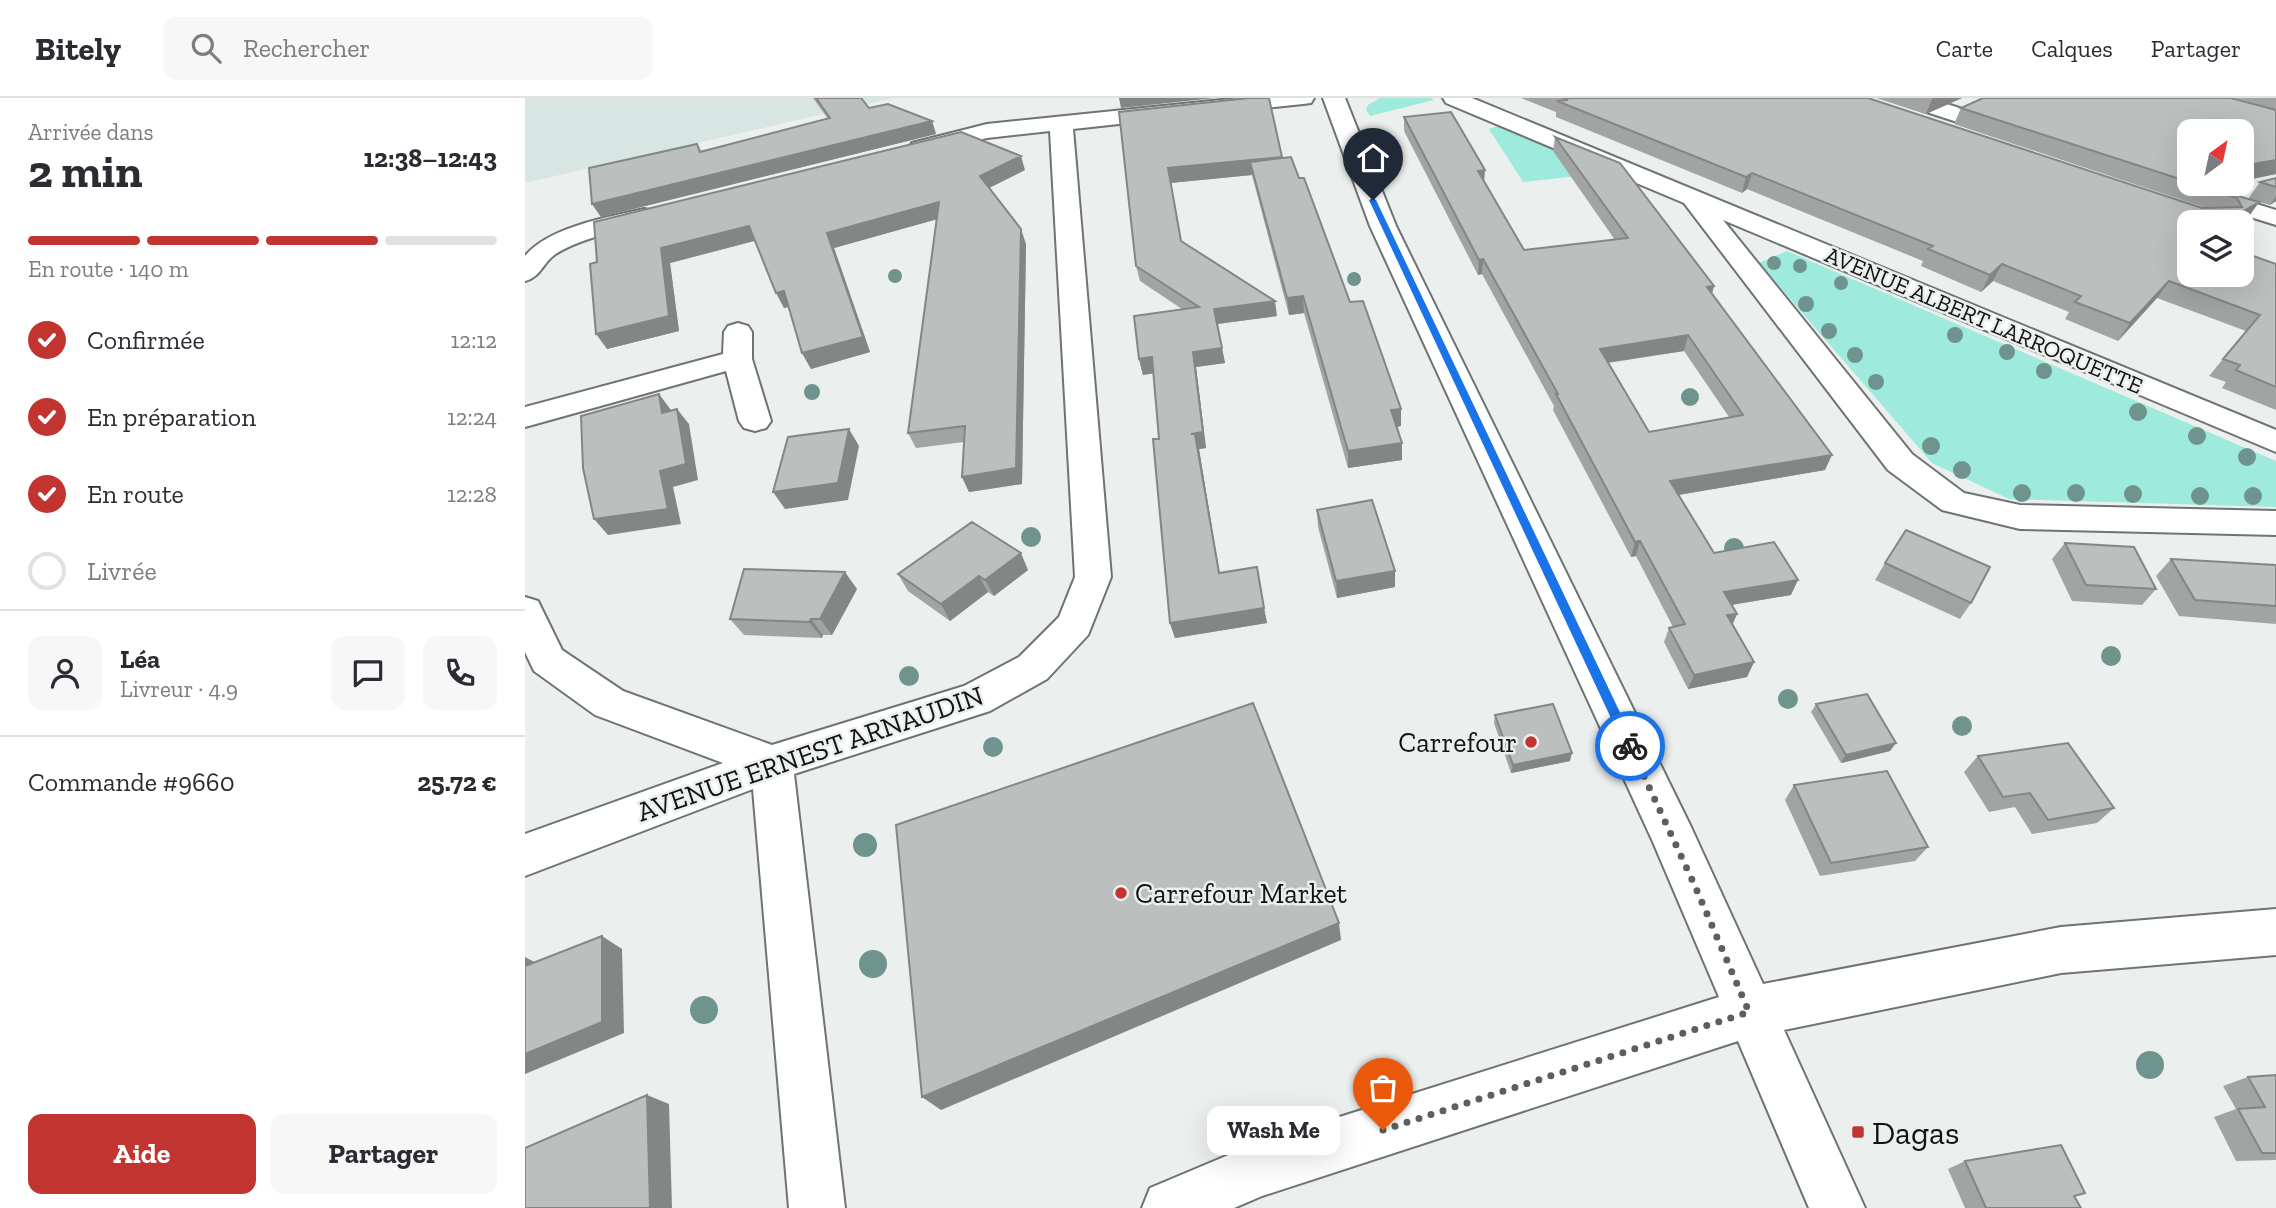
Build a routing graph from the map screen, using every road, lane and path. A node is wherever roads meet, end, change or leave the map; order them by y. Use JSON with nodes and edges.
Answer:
{"nodes":[{"id":1,"x":1303,"y":98,"type":"edge"},
{"id":2,"x":1333,"y":98,"type":"edge"},
{"id":3,"x":1454,"y":98,"type":"edge"},
{"id":4,"x":1985,"y":98,"type":"edge"},
{"id":5,"x":1901,"y":106,"type":"edge"},
{"id":6,"x":1953,"y":113,"type":"junction"},
{"id":7,"x":1061,"y":123,"type":"junction"},
{"id":8,"x":1928,"y":125,"type":"junction"},
{"id":9,"x":2030,"y":138,"type":"edge"},
{"id":10,"x":2007,"y":152,"type":"edge"},
{"id":11,"x":895,"y":154,"type":"edge"},
{"id":12,"x":2190,"y":196,"type":"edge"},
{"id":13,"x":2230,"y":196,"type":"edge"},
{"id":14,"x":1693,"y":198,"type":"junction"},
{"id":15,"x":2201,"y":209,"type":"junction"},
{"id":16,"x":670,"y":210,"type":"edge"},
{"id":17,"x":2276,"y":218,"type":"edge"},
{"id":18,"x":2254,"y":235,"type":"edge"},
{"id":19,"x":2276,"y":242,"type":"edge"},
{"id":20,"x":525,"y":273,"type":"edge"},
{"id":21,"x":525,"y":417,"type":"edge"},
{"id":22,"x":754,"y":421,"type":"dead end"},
{"id":23,"x":2276,"y":442,"type":"edge"},
{"id":24,"x":2276,"y":523,"type":"edge"},
{"id":25,"x":525,"y":611,"type":"edge"},
{"id":26,"x":772,"y":763,"type":"junction"},
{"id":27,"x":525,"y":855,"type":"edge"},
{"id":28,"x":2276,"y":932,"type":"edge"},
{"id":29,"x":1749,"y":1012,"type":"junction"},
{"id":30,"x":817,"y":1208,"type":"edge"},
{"id":31,"x":1170,"y":1208,"type":"edge"},
{"id":32,"x":1837,"y":1208,"type":"edge"}],
"edges":[{"from":1,"to":7,"type":"street"},
{"from":2,"to":29,"type":"street"},
{"from":3,"to":14,"type":"street","name":"AVENUE ALBERT LARROQUETTE"},
{"from":4,"to":6,"type":"street"},
{"from":5,"to":6,"type":"street"},
{"from":5,"to":8,"type":"street"},
{"from":6,"to":8,"type":"street"},
{"from":6,"to":9,"type":"street"},
{"from":7,"to":11,"type":"street"},
{"from":7,"to":26,"type":"street","name":"AVENUE ERNEST ARNAUDIN"},
{"from":8,"to":10,"type":"street"},
{"from":12,"to":15,"type":"street"},
{"from":13,"to":15,"type":"street"},
{"from":14,"to":23,"type":"street","name":"AVENUE ALBERT LARROQUETTE"},
{"from":14,"to":24,"type":"street","name":"AVENUE ALBERT LARROQUETTE"},
{"from":15,"to":17,"type":"street"},
{"from":16,"to":20,"type":"street"},
{"from":18,"to":19,"type":"street"},
{"from":21,"to":22,"type":"street"},
{"from":25,"to":26,"type":"street"},
{"from":26,"to":27,"type":"street","name":"AVENUE ERNEST ARNAUDIN"},
{"from":26,"to":30,"type":"street"},
{"from":28,"to":29,"type":"street"},
{"from":29,"to":31,"type":"street"},
{"from":29,"to":32,"type":"street"}]}
